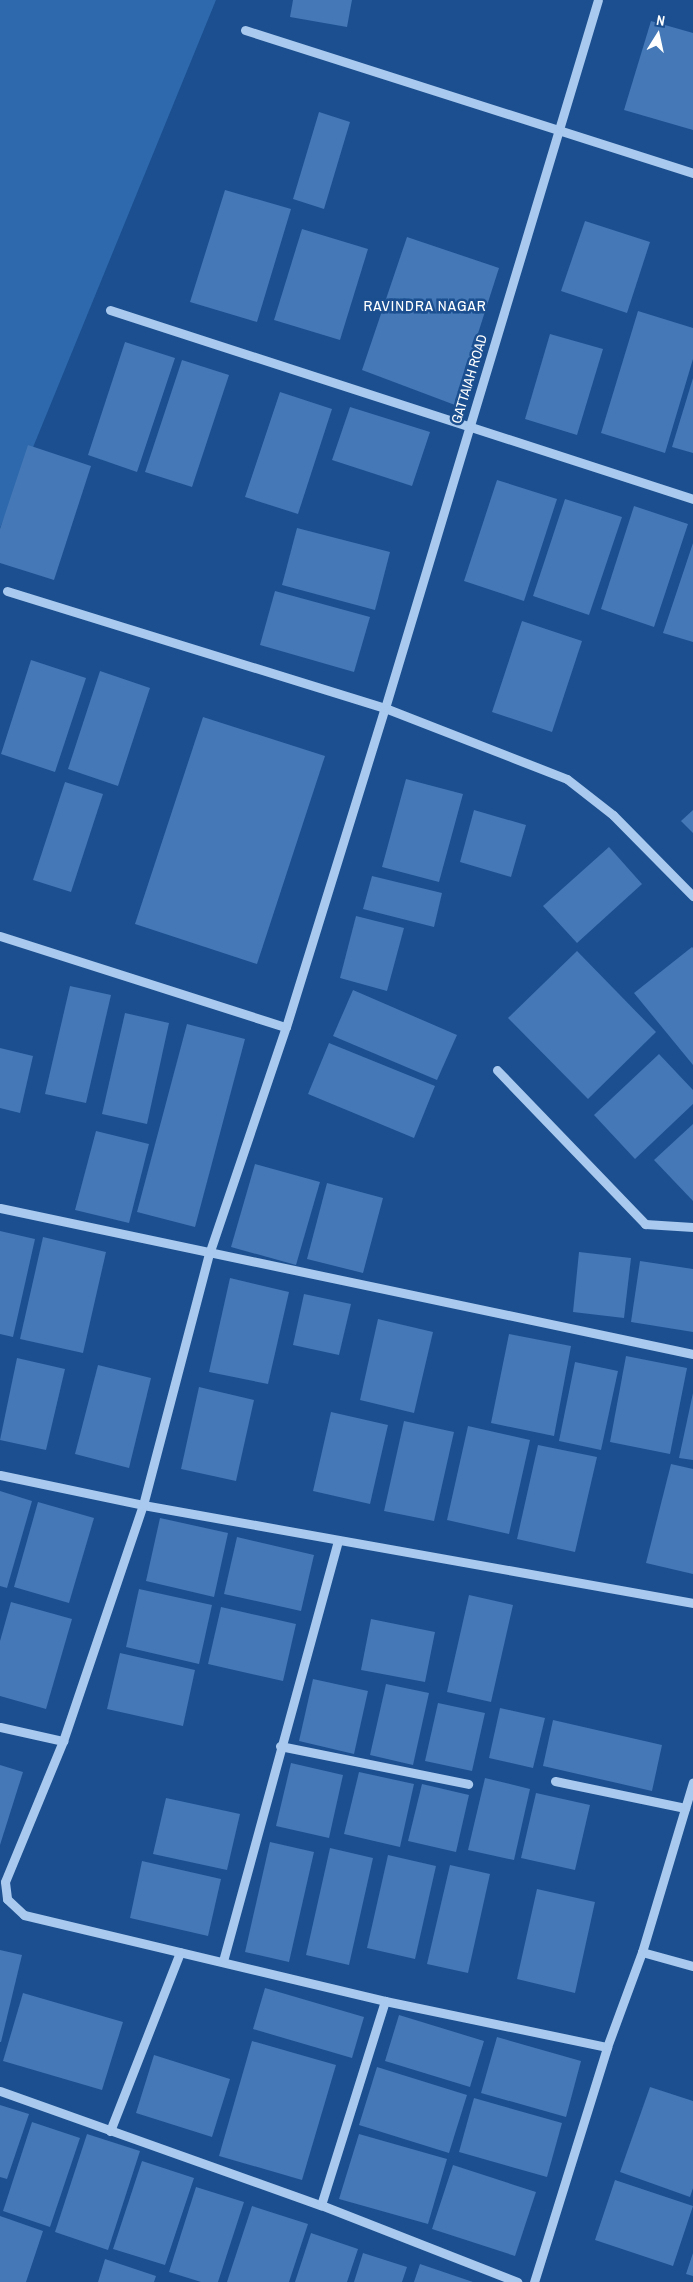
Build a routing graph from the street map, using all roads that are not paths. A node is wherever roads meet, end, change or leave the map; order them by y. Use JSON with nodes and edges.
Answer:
{"nodes":[{"id":1,"x":598,"y":0,"type":"edge"},
{"id":2,"x":245,"y":30,"type":"dead end"},
{"id":3,"x":559,"y":130,"type":"junction"},
{"id":4,"x":693,"y":174,"type":"edge"},
{"id":5,"x":110,"y":310,"type":"dead end"},
{"id":6,"x":470,"y":426,"type":"junction"},
{"id":7,"x":693,"y":499,"type":"edge"},
{"id":8,"x":7,"y":591,"type":"dead end"},
{"id":9,"x":385,"y":708,"type":"junction"},
{"id":10,"x":693,"y":896,"type":"edge"},
{"id":11,"x":0,"y":936,"type":"edge"},
{"id":12,"x":286,"y":1027,"type":"junction"},
{"id":13,"x":497,"y":1070,"type":"dead end"},
{"id":14,"x":0,"y":1208,"type":"edge"},
{"id":15,"x":693,"y":1227,"type":"edge"},
{"id":16,"x":209,"y":1254,"type":"junction"},
{"id":17,"x":693,"y":1354,"type":"edge"},
{"id":18,"x":0,"y":1475,"type":"edge"},
{"id":19,"x":144,"y":1505,"type":"junction"},
{"id":20,"x":338,"y":1540,"type":"junction"},
{"id":21,"x":693,"y":1603,"type":"edge"},
{"id":22,"x":0,"y":1727,"type":"edge"},
{"id":23,"x":62,"y":1741,"type":"junction"},
{"id":24,"x":280,"y":1746,"type":"junction"},
{"id":25,"x":555,"y":1781,"type":"dead end"},
{"id":26,"x":693,"y":1782,"type":"edge"},
{"id":27,"x":468,"y":1784,"type":"dead end"},
{"id":28,"x":685,"y":1808,"type":"junction"},
{"id":29,"x":180,"y":1952,"type":"junction"},
{"id":30,"x":642,"y":1952,"type":"junction"},
{"id":31,"x":223,"y":1961,"type":"junction"},
{"id":32,"x":693,"y":1966,"type":"edge"},
{"id":33,"x":384,"y":2000,"type":"junction"},
{"id":34,"x":607,"y":2047,"type":"junction"},
{"id":35,"x":0,"y":2091,"type":"edge"},
{"id":36,"x":110,"y":2131,"type":"junction"},
{"id":37,"x":321,"y":2206,"type":"junction"},
{"id":38,"x":517,"y":2282,"type":"edge"},
{"id":39,"x":534,"y":2282,"type":"edge"}],
"edges":[{"from":1,"to":3,"type":"street","name":"GATTAIAH ROAD"},
{"from":2,"to":3,"type":"street"},
{"from":3,"to":4,"type":"street"},
{"from":3,"to":6,"type":"street","name":"GATTAIAH ROAD"},
{"from":5,"to":6,"type":"street"},
{"from":6,"to":7,"type":"street"},
{"from":6,"to":9,"type":"street","name":"GATTAIAH ROAD"},
{"from":8,"to":9,"type":"street"},
{"from":9,"to":10,"type":"street"},
{"from":9,"to":12,"type":"street","name":"GATTAIAH ROAD"},
{"from":11,"to":12,"type":"street"},
{"from":12,"to":16,"type":"street","name":"GATTAIAH ROAD"},
{"from":13,"to":15,"type":"street"},
{"from":14,"to":16,"type":"street"},
{"from":16,"to":17,"type":"street"},
{"from":16,"to":19,"type":"street","name":"GATTAIAH ROAD"},
{"from":18,"to":19,"type":"street"},
{"from":19,"to":20,"type":"street"},
{"from":19,"to":23,"type":"street","name":"GATTAIAH ROAD"},
{"from":20,"to":21,"type":"street"},
{"from":20,"to":24,"type":"street"},
{"from":22,"to":23,"type":"street"},
{"from":23,"to":29,"type":"street","name":"GATTAIAH ROAD"},
{"from":24,"to":27,"type":"street"},
{"from":24,"to":31,"type":"street"},
{"from":25,"to":28,"type":"street"},
{"from":26,"to":28,"type":"street"},
{"from":28,"to":30,"type":"street"},
{"from":29,"to":31,"type":"street","name":"GATTAIAH ROAD"},
{"from":29,"to":36,"type":"street"},
{"from":30,"to":32,"type":"street"},
{"from":30,"to":34,"type":"street"},
{"from":31,"to":33,"type":"street","name":"GATTAIAH ROAD"},
{"from":33,"to":34,"type":"street","name":"GATTAIAH ROAD"},
{"from":33,"to":37,"type":"street"},
{"from":34,"to":39,"type":"street"},
{"from":35,"to":36,"type":"street"},
{"from":36,"to":37,"type":"street"},
{"from":37,"to":38,"type":"street"}]}
